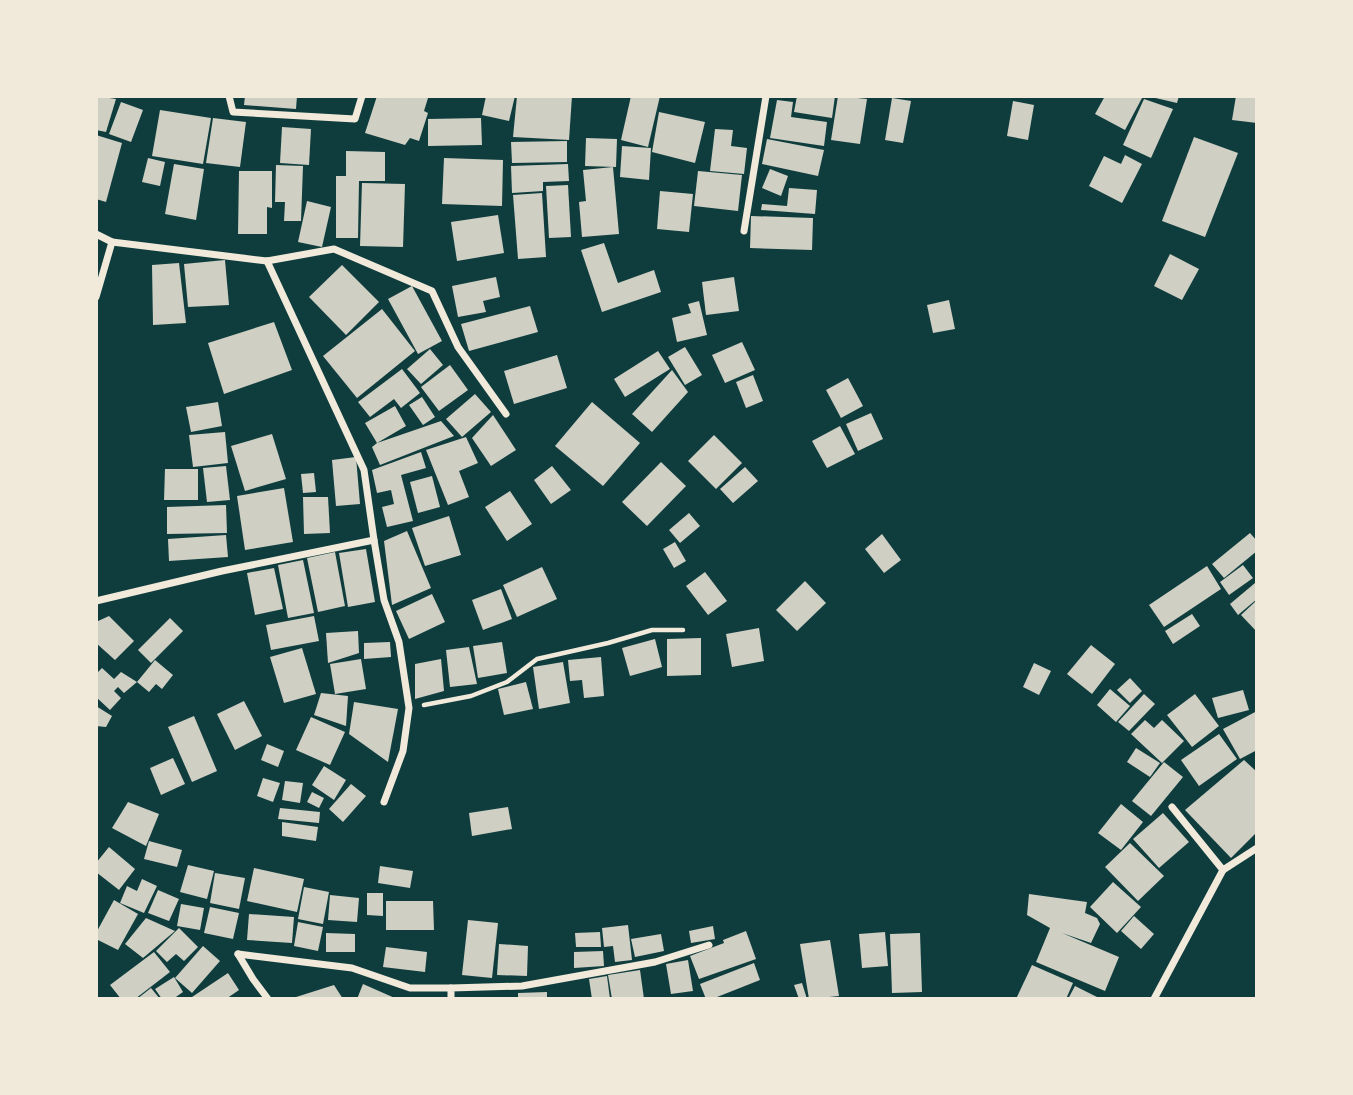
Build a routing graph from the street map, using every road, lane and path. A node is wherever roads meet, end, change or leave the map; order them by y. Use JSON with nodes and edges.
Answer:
{"nodes":[{"id":1,"x":229,"y":96,"type":"edge"},
{"id":2,"x":362,"y":96,"type":"edge"},
{"id":3,"x":766,"y":96,"type":"edge"},
{"id":4,"x":744,"y":231,"type":"dead end"},
{"id":5,"x":96,"y":234,"type":"edge"},
{"id":6,"x":112,"y":242,"type":"junction"},
{"id":7,"x":267,"y":261,"type":"junction"},
{"id":8,"x":96,"y":297,"type":"edge"},
{"id":9,"x":506,"y":414,"type":"dead end"},
{"id":10,"x":374,"y":540,"type":"junction"},
{"id":11,"x":96,"y":601,"type":"edge"},
{"id":12,"x":683,"y":630,"type":"dead end"},
{"id":13,"x":409,"y":708,"type":"junction"},
{"id":14,"x":384,"y":802,"type":"dead end"},
{"id":15,"x":1172,"y":807,"type":"dead end"},
{"id":16,"x":1257,"y":848,"type":"edge"},
{"id":17,"x":1223,"y":870,"type":"junction"},
{"id":18,"x":709,"y":945,"type":"dead end"},
{"id":19,"x":451,"y":988,"type":"junction"},
{"id":20,"x":268,"y":999,"type":"edge"},
{"id":21,"x":451,"y":999,"type":"edge"},
{"id":22,"x":1154,"y":999,"type":"edge"}],
"edges":[{"from":1,"to":2,"type":"street"},
{"from":3,"to":4,"type":"street"},
{"from":5,"to":6,"type":"street"},
{"from":6,"to":7,"type":"street"},
{"from":6,"to":8,"type":"street"},
{"from":7,"to":9,"type":"street"},
{"from":7,"to":10,"type":"street"},
{"from":10,"to":11,"type":"street"},
{"from":10,"to":13,"type":"street"},
{"from":12,"to":13,"type":"path"},
{"from":13,"to":14,"type":"street"},
{"from":15,"to":17,"type":"street"},
{"from":16,"to":17,"type":"street"},
{"from":17,"to":22,"type":"street"},
{"from":18,"to":19,"type":"street"},
{"from":19,"to":20,"type":"street"},
{"from":19,"to":21,"type":"street"}]}
